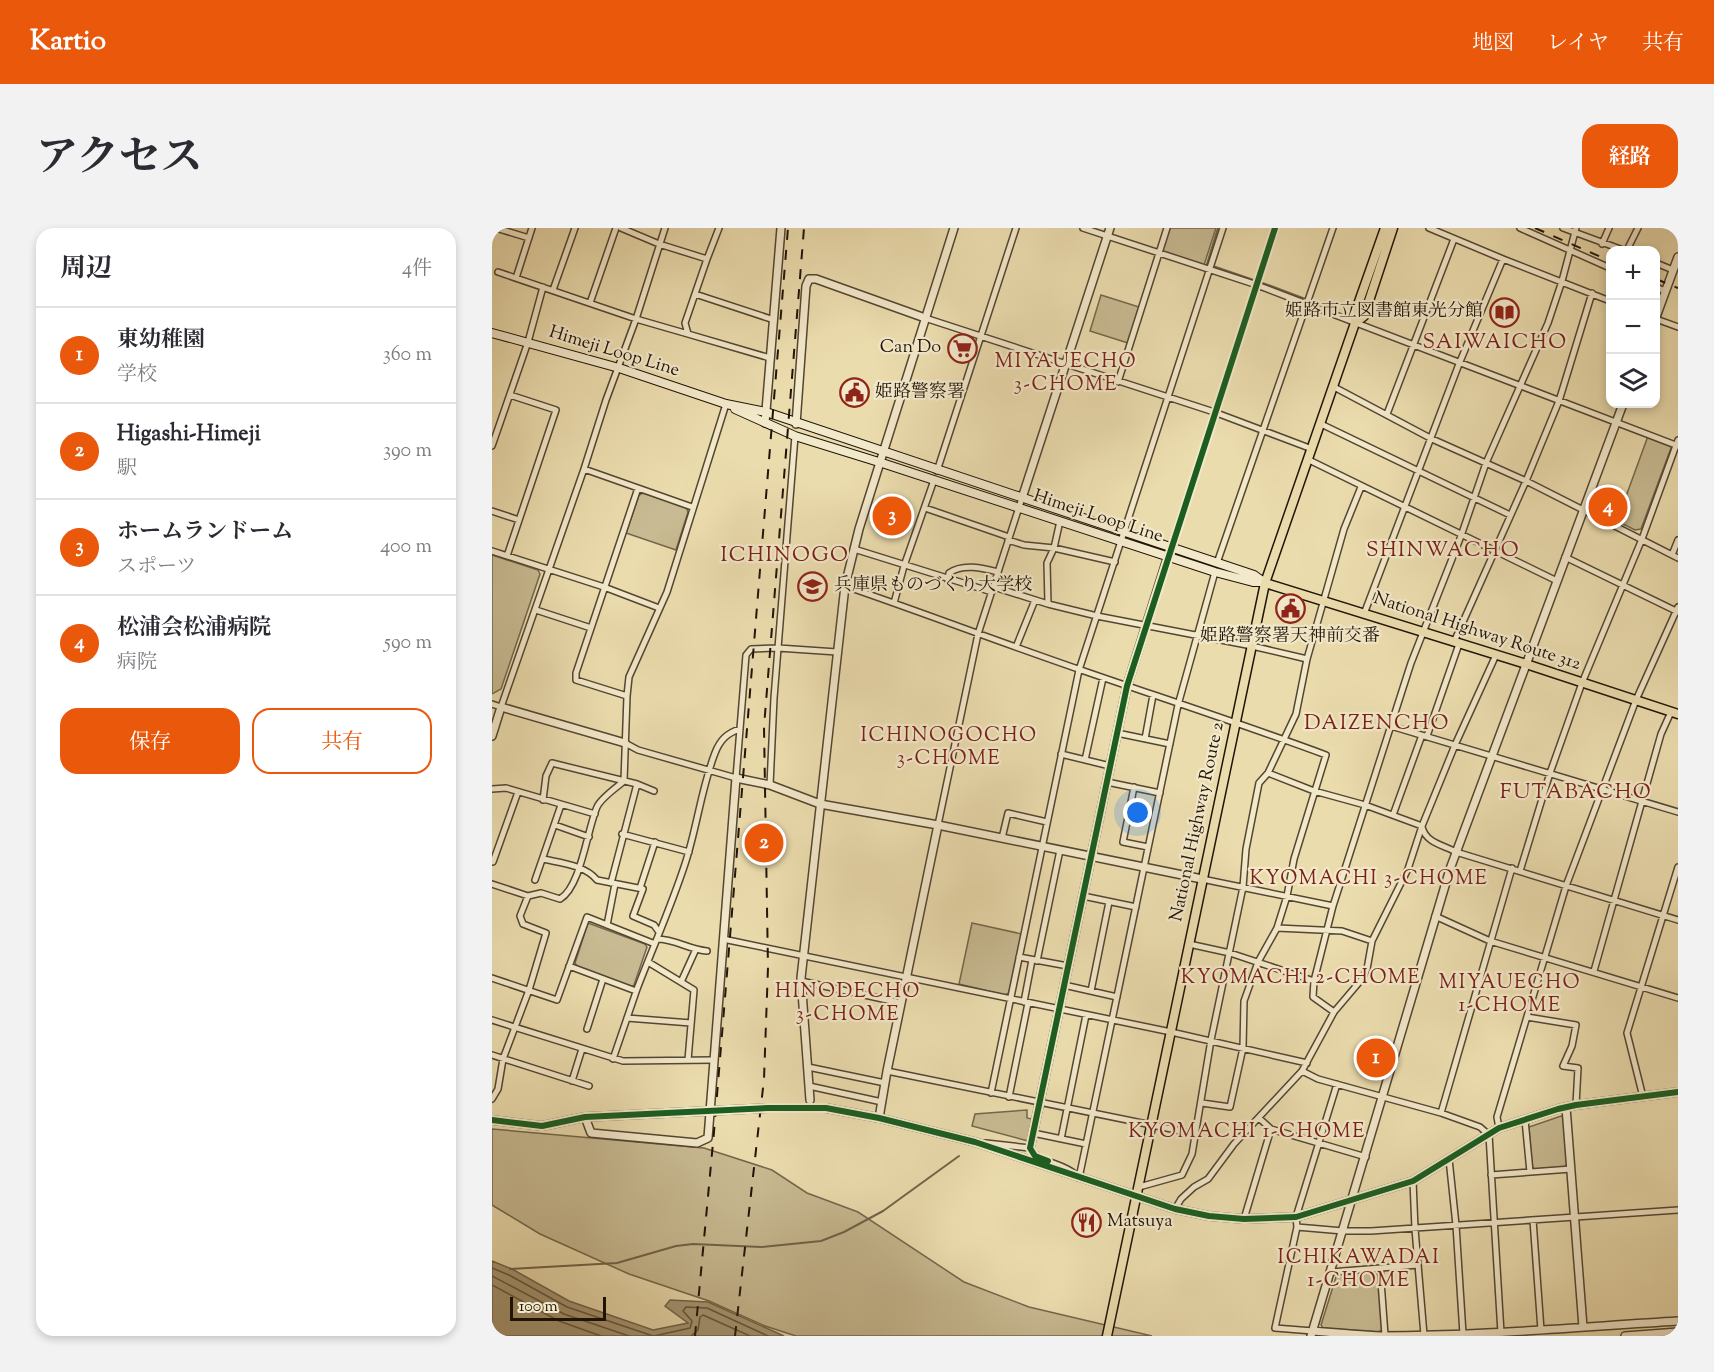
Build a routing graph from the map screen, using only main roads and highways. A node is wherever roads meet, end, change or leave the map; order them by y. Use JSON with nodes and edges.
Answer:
{"nodes":[{"id":1,"x":1384,"y":228,"type":"edge"},
{"id":2,"x":1394,"y":228,"type":"edge"},
{"id":3,"x":1355,"y":323,"type":"junction"},
{"id":4,"x":492,"y":333,"type":"edge"},
{"id":5,"x":726,"y":404,"type":"junction"},
{"id":6,"x":1123,"y":537,"type":"junction"},
{"id":7,"x":1265,"y":582,"type":"junction"},
{"id":8,"x":1675,"y":713,"type":"edge"},
{"id":9,"x":1107,"y":1336,"type":"edge"}],
"edges":[{"from":1,"to":3,"type":"highway","name":"National Highway Route 2"},
{"from":2,"to":3,"type":"highway","name":"National Highway Route 2"},
{"from":3,"to":7,"type":"highway","name":"National Highway Route 2"},
{"from":4,"to":5,"type":"main road","name":"Himeji Loop Line"},
{"from":5,"to":6,"type":"main road","name":"Himeji Loop Line"},
{"from":5,"to":6,"type":"main road","name":"Himeji Loop Line"},
{"from":6,"to":7,"type":"main road","name":"Himeji Loop Line"},
{"from":7,"to":8,"type":"highway","name":"National Highway Route 312"},
{"from":7,"to":9,"type":"highway","name":"National Highway Route 2"}]}
